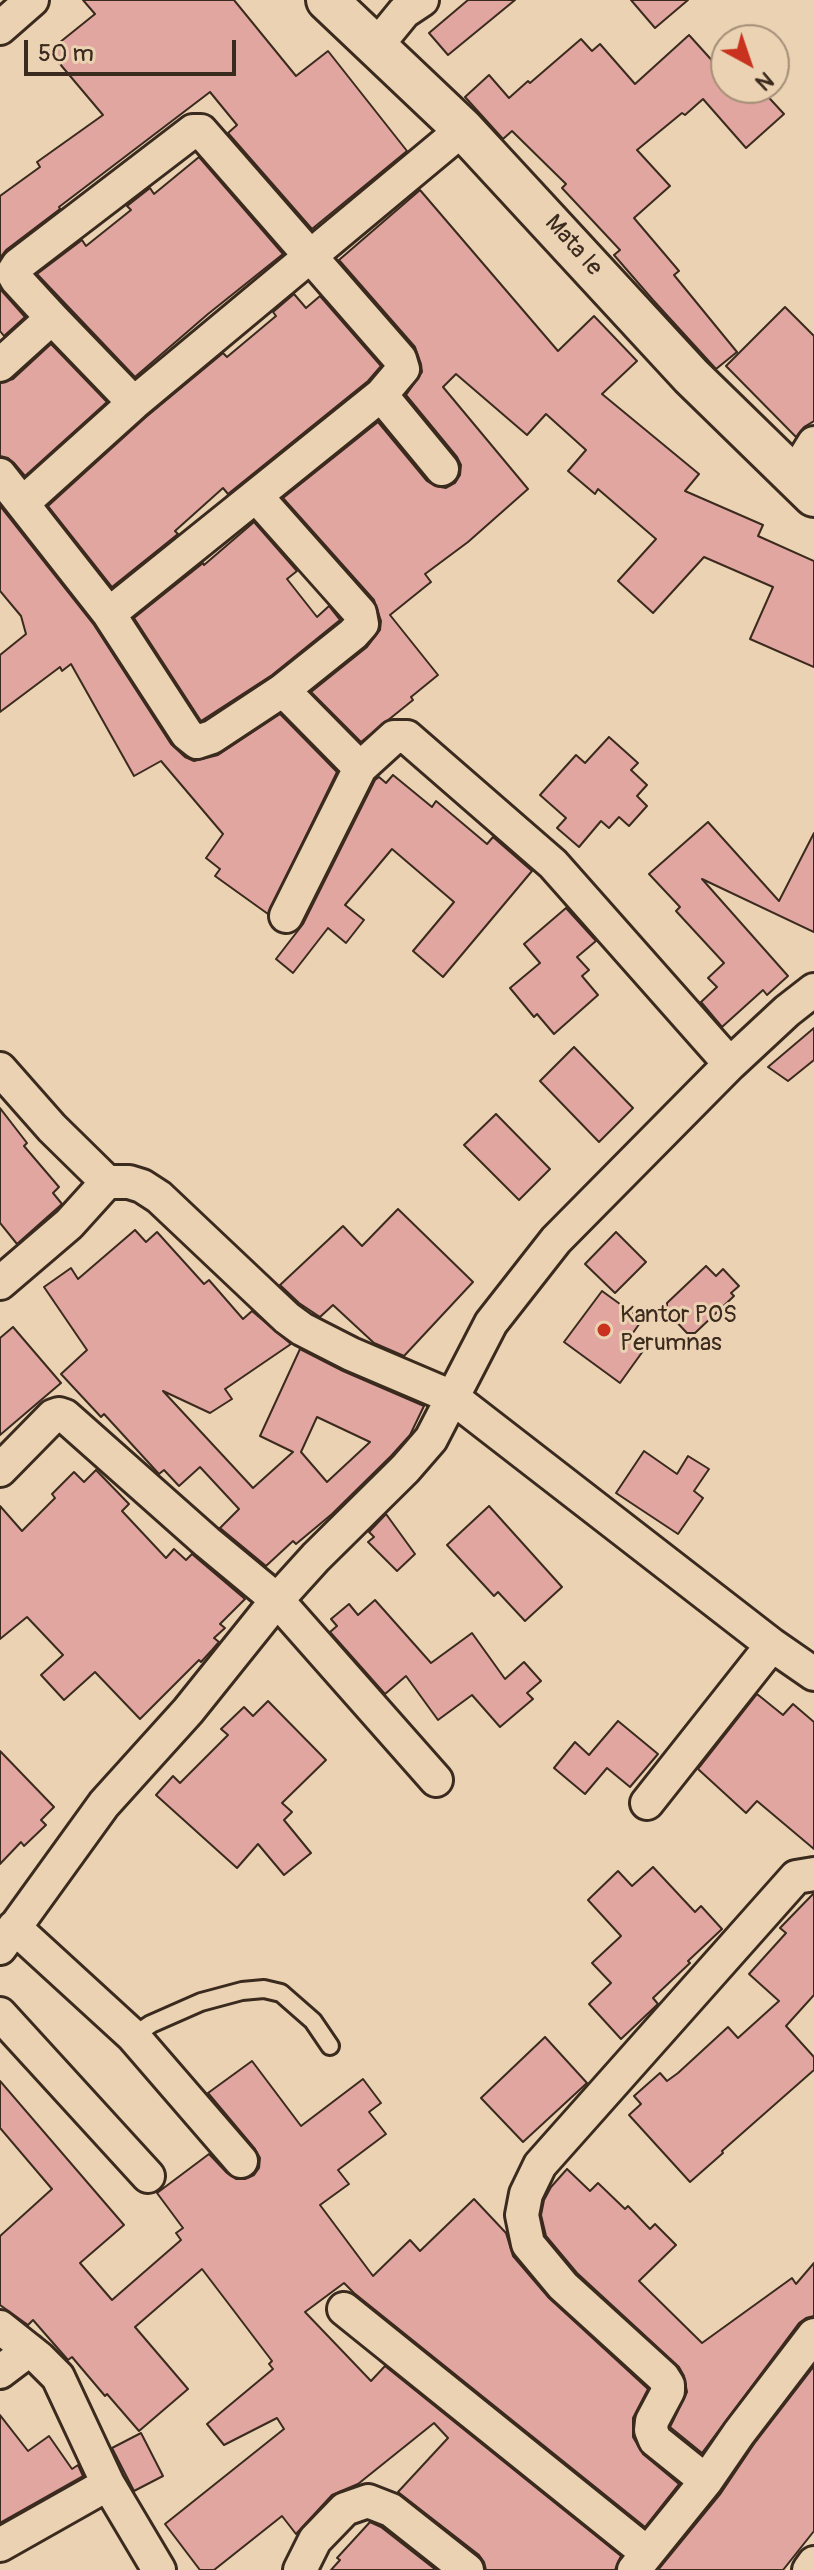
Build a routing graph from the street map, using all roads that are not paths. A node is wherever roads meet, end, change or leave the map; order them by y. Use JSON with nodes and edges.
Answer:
{"nodes":[{"id":1,"x":32,"y":0,"type":"edge"},
{"id":2,"x":327,"y":0,"type":"edge"},
{"id":3,"x":422,"y":0,"type":"edge"},
{"id":4,"x":0,"y":28,"type":"edge"},
{"id":5,"x":377,"y":45,"type":"junction"},
{"id":6,"x":463,"y":129,"type":"junction"},
{"id":7,"x":310,"y":258,"type":"junction"},
{"id":8,"x":52,"y":318,"type":"junction"},
{"id":9,"x":0,"y":365,"type":"edge"},
{"id":10,"x":381,"y":395,"type":"junction"},
{"id":11,"x":134,"y":403,"type":"junction"},
{"id":12,"x":814,"y":443,"type":"edge"},
{"id":13,"x":442,"y":469,"type":"dead end"},
{"id":14,"x":0,"y":475,"type":"edge"},
{"id":15,"x":804,"y":486,"type":"edge"},
{"id":16,"x":256,"y":496,"type":"junction"},
{"id":17,"x":24,"y":502,"type":"junction"},
{"id":18,"x":109,"y":614,"type":"junction"},
{"id":19,"x":283,"y":690,"type":"junction"},
{"id":20,"x":360,"y":768,"type":"junction"},
{"id":21,"x":286,"y":916,"type":"dead end"},
{"id":22,"x":814,"y":990,"type":"edge"},
{"id":23,"x":730,"y":1064,"type":"junction"},
{"id":24,"x":0,"y":1069,"type":"edge"},
{"id":25,"x":107,"y":1182,"type":"junction"},
{"id":26,"x":0,"y":1283,"type":"edge"},
{"id":27,"x":452,"y":1397,"type":"junction"},
{"id":28,"x":0,"y":1470,"type":"edge"},
{"id":29,"x":277,"y":1600,"type":"junction"},
{"id":30,"x":772,"y":1645,"type":"junction"},
{"id":31,"x":814,"y":1674,"type":"edge"},
{"id":32,"x":436,"y":1780,"type":"dead end"},
{"id":33,"x":647,"y":1803,"type":"dead end"},
{"id":34,"x":814,"y":1874,"type":"edge"},
{"id":35,"x":7,"y":1938,"type":"edge"},
{"id":36,"x":0,"y":2014,"type":"edge"},
{"id":37,"x":133,"y":2036,"type":"junction"},
{"id":38,"x":330,"y":2046,"type":"dead end"},
{"id":39,"x":241,"y":2161,"type":"dead end"},
{"id":40,"x":148,"y":2176,"type":"dead end"},
{"id":41,"x":344,"y":2309,"type":"dead end"},
{"id":42,"x":0,"y":2327,"type":"edge"},
{"id":43,"x":814,"y":2335,"type":"edge"},
{"id":44,"x":29,"y":2350,"type":"junction"},
{"id":45,"x":0,"y":2372,"type":"edge"},
{"id":46,"x":706,"y":2481,"type":"junction"},
{"id":47,"x":108,"y":2484,"type":"junction"},
{"id":48,"x":0,"y":2545,"type":"edge"},
{"id":49,"x":640,"y":2562,"type":"edge"},
{"id":50,"x":814,"y":2563,"type":"edge"},
{"id":51,"x":159,"y":2570,"type":"edge"},
{"id":52,"x":300,"y":2570,"type":"edge"},
{"id":53,"x":467,"y":2570,"type":"edge"},
{"id":54,"x":809,"y":2570,"type":"edge"}],
"edges":[{"from":1,"to":4,"type":"street"},
{"from":2,"to":5,"type":"street","name":"Mata Ie"},
{"from":3,"to":5,"type":"street"},
{"from":5,"to":6,"type":"street","name":"Mata Ie"},
{"from":6,"to":7,"type":"street"},
{"from":6,"to":15,"type":"street","name":"Mata Ie"},
{"from":7,"to":8,"type":"street"},
{"from":7,"to":10,"type":"street"},
{"from":7,"to":11,"type":"street"},
{"from":8,"to":9,"type":"street"},
{"from":8,"to":11,"type":"street"},
{"from":10,"to":13,"type":"street"},
{"from":10,"to":16,"type":"street"},
{"from":11,"to":17,"type":"street"},
{"from":12,"to":15,"type":"street"},
{"from":14,"to":17,"type":"street"},
{"from":16,"to":18,"type":"street"},
{"from":16,"to":19,"type":"street"},
{"from":17,"to":18,"type":"street"},
{"from":18,"to":19,"type":"street"},
{"from":19,"to":20,"type":"street"},
{"from":20,"to":21,"type":"street"},
{"from":20,"to":23,"type":"street"},
{"from":22,"to":23,"type":"street"},
{"from":23,"to":27,"type":"street"},
{"from":24,"to":25,"type":"street"},
{"from":25,"to":26,"type":"street"},
{"from":25,"to":27,"type":"street"},
{"from":27,"to":29,"type":"street"},
{"from":27,"to":30,"type":"street"},
{"from":28,"to":29,"type":"street"},
{"from":29,"to":32,"type":"street"},
{"from":29,"to":35,"type":"street"},
{"from":30,"to":31,"type":"street"},
{"from":30,"to":33,"type":"street"},
{"from":34,"to":46,"type":"street"},
{"from":35,"to":37,"type":"street"},
{"from":36,"to":40,"type":"street"},
{"from":37,"to":38,"type":"lane"},
{"from":37,"to":39,"type":"street"},
{"from":41,"to":49,"type":"street"},
{"from":42,"to":44,"type":"street"},
{"from":43,"to":46,"type":"street"},
{"from":44,"to":45,"type":"street"},
{"from":44,"to":47,"type":"street"},
{"from":46,"to":49,"type":"street"},
{"from":47,"to":48,"type":"street"},
{"from":47,"to":51,"type":"street"},
{"from":50,"to":54,"type":"street"},
{"from":52,"to":53,"type":"street"}]}
